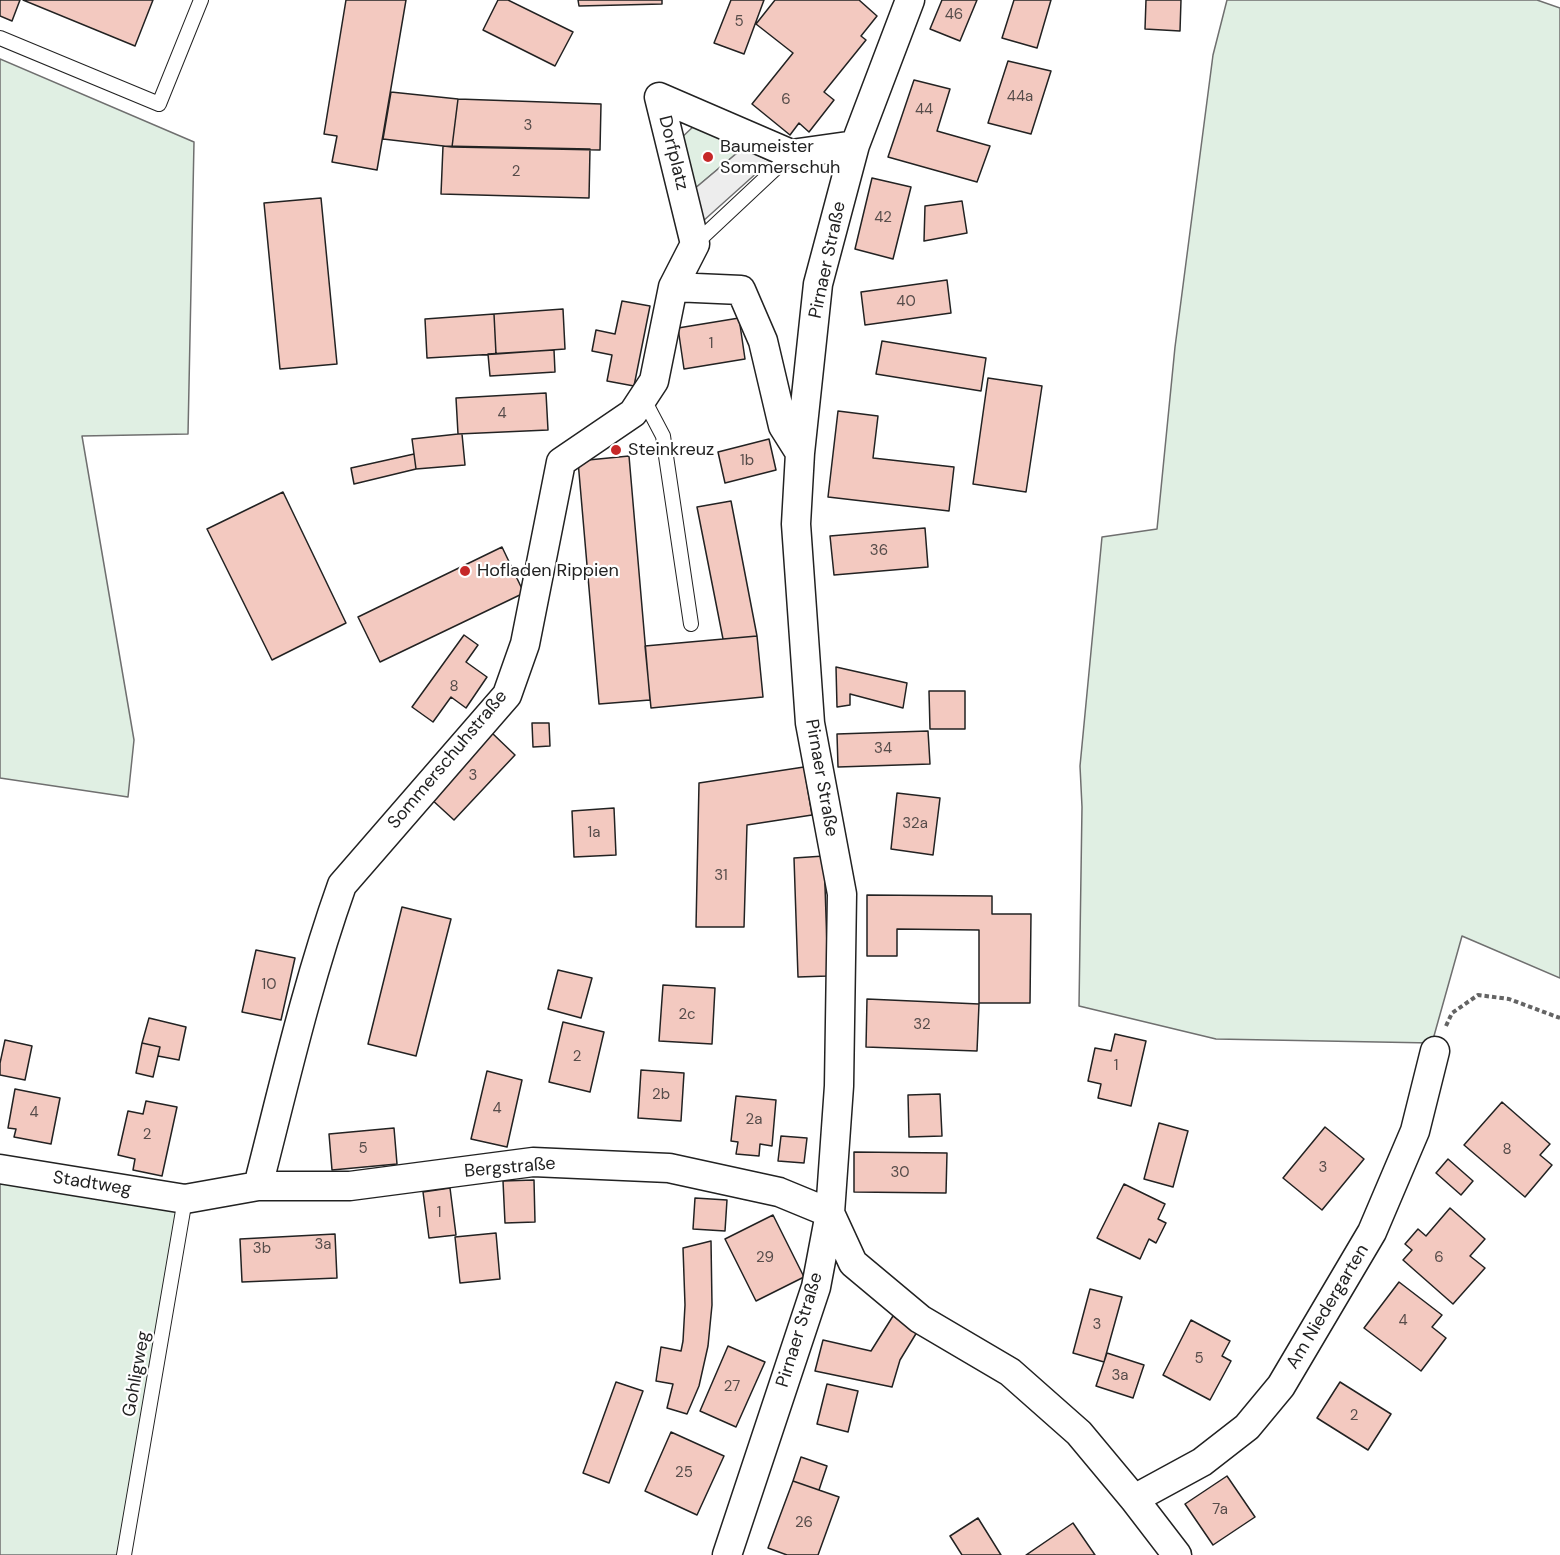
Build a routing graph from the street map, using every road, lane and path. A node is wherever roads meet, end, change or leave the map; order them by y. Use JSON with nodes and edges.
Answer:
{"nodes":[{"id":1,"x":201,"y":0,"type":"edge"},
{"id":2,"x":910,"y":0,"type":"edge"},
{"id":3,"x":0,"y":38,"type":"edge"},
{"id":4,"x":855,"y":145,"type":"junction"},
{"id":5,"x":791,"y":154,"type":"junction"},
{"id":6,"x":695,"y":244,"type":"junction"},
{"id":7,"x":673,"y":287,"type":"junction"},
{"id":8,"x":643,"y":398,"type":"junction"},
{"id":9,"x":800,"y":453,"type":"junction"},
{"id":10,"x":691,"y":624,"type":"dead end"},
{"id":11,"x":1560,"y":1018,"type":"edge"},
{"id":12,"x":1436,"y":1052,"type":"joint"},
{"id":13,"x":0,"y":1169,"type":"edge"},
{"id":14,"x":258,"y":1186,"type":"junction"},
{"id":15,"x":185,"y":1199,"type":"junction"},
{"id":16,"x":830,"y":1213,"type":"junction"},
{"id":17,"x":1134,"y":1499,"type":"junction"},
{"id":18,"x":124,"y":1555,"type":"edge"},
{"id":19,"x":727,"y":1555,"type":"edge"},
{"id":20,"x":1177,"y":1555,"type":"edge"}],
"edges":[{"from":1,"to":3,"type":"lane"},
{"from":2,"to":4,"type":"street","name":"Pirnaer Straße"},
{"from":4,"to":5,"type":"street"},
{"from":4,"to":9,"type":"street","name":"Pirnaer Straße"},
{"from":5,"to":6,"type":"lane"},
{"from":5,"to":6,"type":"street","name":"Dorfplatz"},
{"from":6,"to":7,"type":"street"},
{"from":7,"to":8,"type":"street","name":"Sommerschuhstraße"},
{"from":7,"to":9,"type":"street"},
{"from":8,"to":10,"type":"lane"},
{"from":8,"to":14,"type":"street","name":"Sommerschuhstraße"},
{"from":9,"to":16,"type":"street","name":"Pirnaer Straße"},
{"from":11,"to":12,"type":"path"},
{"from":12,"to":17,"type":"street","name":"Am Niedergarten"},
{"from":13,"to":15,"type":"street","name":"Stadtweg"},
{"from":14,"to":15,"type":"street","name":"Bergstraße"},
{"from":14,"to":16,"type":"street","name":"Bergstraße"},
{"from":15,"to":18,"type":"lane","name":"Gohligweg"},
{"from":16,"to":17,"type":"street"},
{"from":16,"to":19,"type":"street","name":"Pirnaer Straße"},
{"from":17,"to":20,"type":"street"}]}
